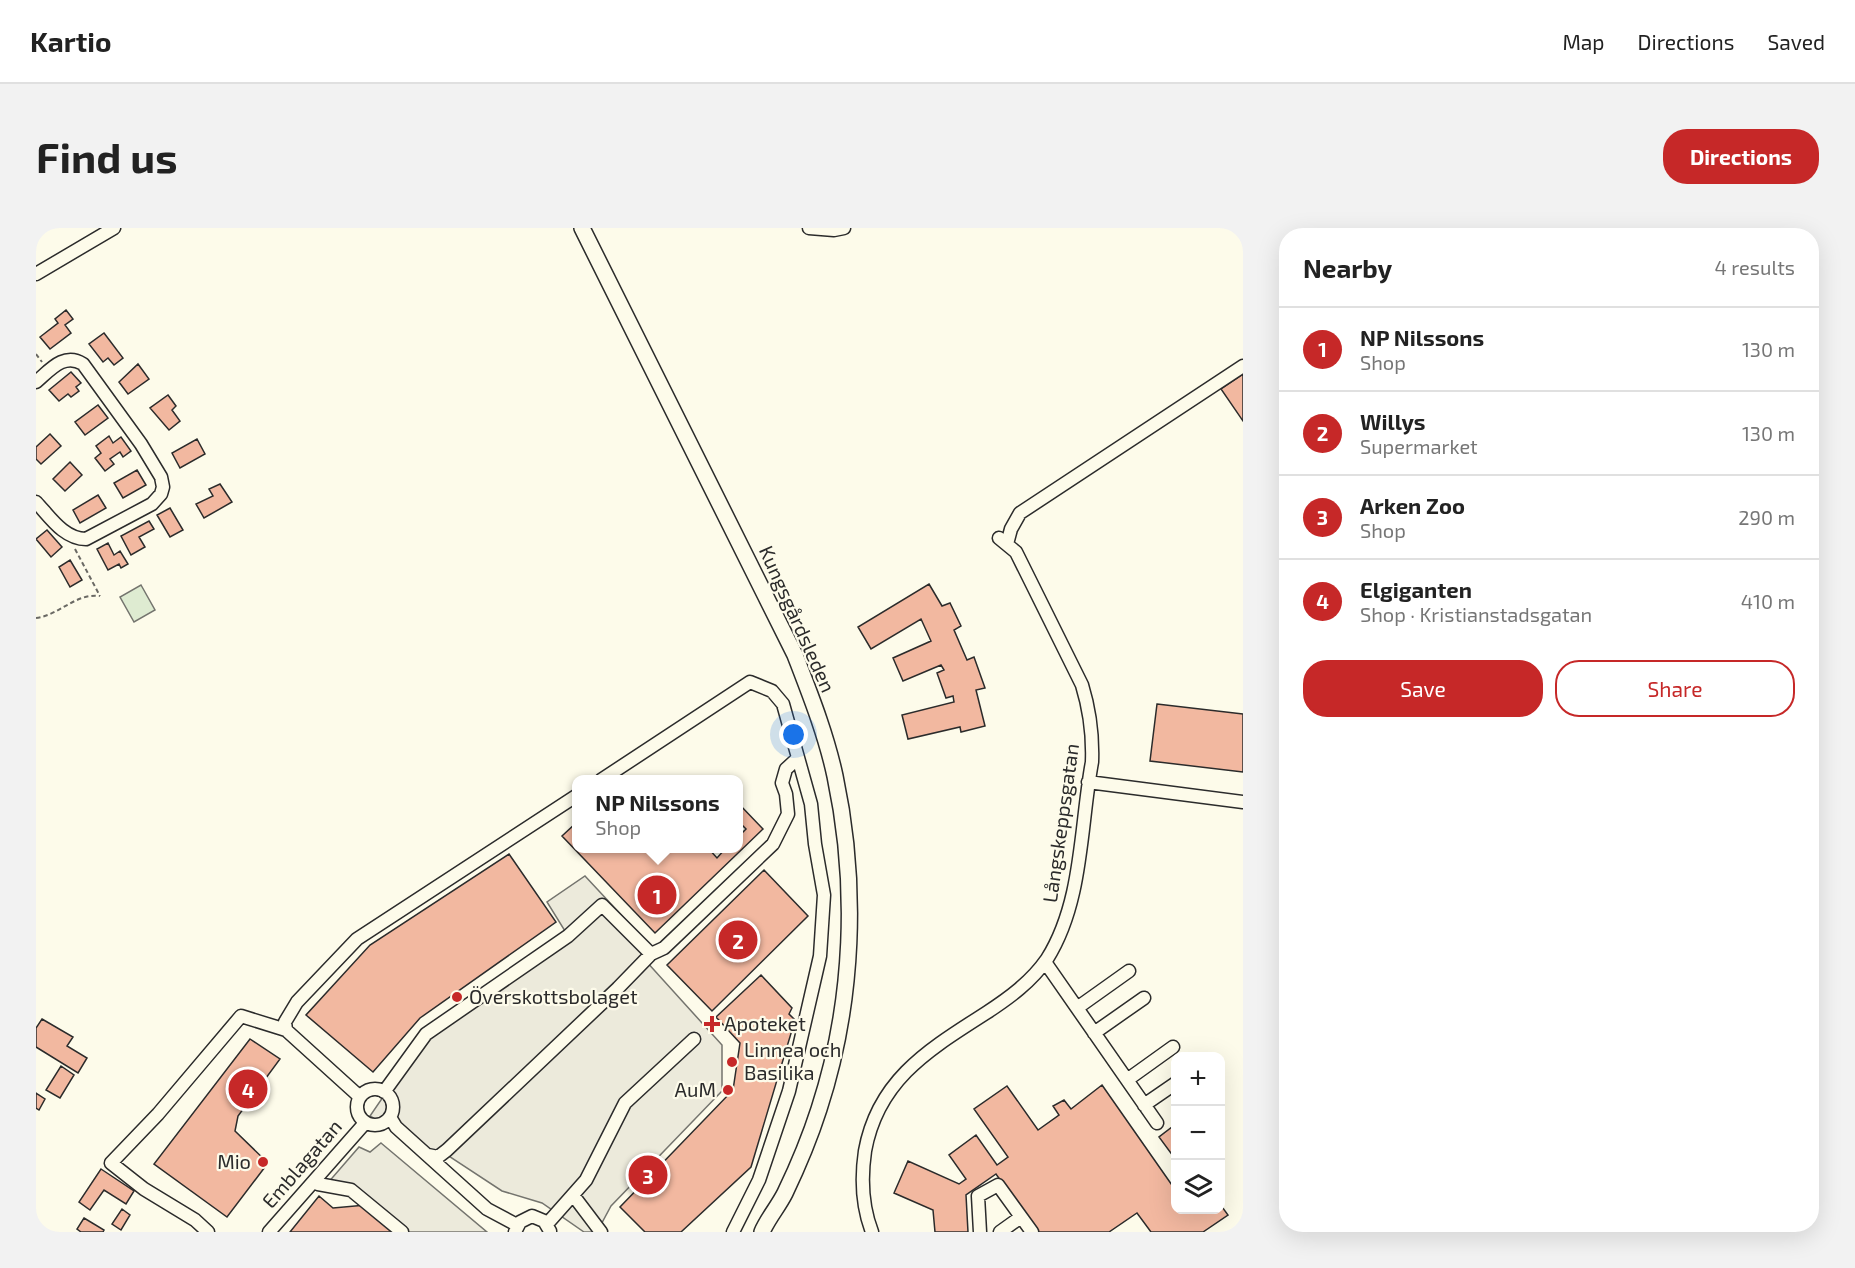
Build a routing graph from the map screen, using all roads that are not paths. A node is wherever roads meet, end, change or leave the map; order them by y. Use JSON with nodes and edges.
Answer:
{"nodes":[{"id":1,"x":114,"y":228,"type":"edge"},
{"id":2,"x":582,"y":228,"type":"edge"},
{"id":3,"x":809,"y":228,"type":"edge"},
{"id":4,"x":843,"y":228,"type":"edge"},
{"id":5,"x":36,"y":274,"type":"edge"},
{"id":6,"x":1243,"y":366,"type":"edge"},
{"id":7,"x":36,"y":382,"type":"edge"},
{"id":8,"x":36,"y":502,"type":"edge"},
{"id":9,"x":798,"y":758,"type":"junction"},
{"id":10,"x":609,"y":775,"type":"edge"},
{"id":11,"x":1088,"y":782,"type":"junction"},
{"id":12,"x":572,"y":799,"type":"edge"},
{"id":13,"x":1243,"y":801,"type":"edge"},
{"id":14,"x":651,"y":954,"type":"junction"},
{"id":15,"x":1045,"y":962,"type":"junction"},
{"id":16,"x":1129,"y":971,"type":"dead end"},
{"id":17,"x":1144,"y":998,"type":"dead end"},
{"id":18,"x":1077,"y":1008,"type":"junction"},
{"id":19,"x":282,"y":1028,"type":"junction"},
{"id":20,"x":1094,"y":1033,"type":"junction"},
{"id":21,"x":694,"y":1039,"type":"dead end"},
{"id":22,"x":1173,"y":1047,"type":"dead end"},
{"id":23,"x":1127,"y":1080,"type":"junction"},
{"id":24,"x":1171,"y":1086,"type":"edge"},
{"id":25,"x":384,"y":1092,"type":"junction"},
{"id":26,"x":360,"y":1097,"type":"junction"},
{"id":27,"x":1144,"y":1105,"type":"junction"},
{"id":28,"x":390,"y":1117,"type":"junction"},
{"id":29,"x":365,"y":1123,"type":"junction"},
{"id":30,"x":1157,"y":1123,"type":"dead end"},
{"id":31,"x":447,"y":1150,"type":"junction"},
{"id":32,"x":428,"y":1155,"type":"junction"},
{"id":33,"x":444,"y":1168,"type":"junction"},
{"id":34,"x":318,"y":1184,"type":"dead end"},
{"id":35,"x":573,"y":1195,"type":"junction"},
{"id":36,"x":784,"y":1195,"type":"junction"},
{"id":37,"x":1021,"y":1217,"type":"junction"},
{"id":38,"x":549,"y":1228,"type":"edge"},
{"id":39,"x":516,"y":1229,"type":"edge"},
{"id":40,"x":208,"y":1232,"type":"edge"},
{"id":41,"x":269,"y":1232,"type":"edge"},
{"id":42,"x":402,"y":1232,"type":"edge"},
{"id":43,"x":602,"y":1232,"type":"edge"},
{"id":44,"x":733,"y":1232,"type":"edge"},
{"id":45,"x":762,"y":1232,"type":"edge"},
{"id":46,"x":773,"y":1232,"type":"edge"},
{"id":47,"x":872,"y":1232,"type":"edge"},
{"id":48,"x":980,"y":1232,"type":"edge"},
{"id":49,"x":1000,"y":1232,"type":"edge"},
{"id":50,"x":1032,"y":1232,"type":"edge"}],
"edges":[{"from":1,"to":5,"type":"street"},
{"from":2,"to":36,"type":"main road","name":"Kungsgårdsleden"},
{"from":3,"to":4,"type":"street"},
{"from":6,"to":11,"type":"street","name":"Långskeppsgatan"},
{"from":7,"to":8,"type":"street"},
{"from":9,"to":10,"type":"street"},
{"from":9,"to":14,"type":"street"},
{"from":9,"to":44,"type":"street"},
{"from":11,"to":13,"type":"street"},
{"from":11,"to":15,"type":"street","name":"Långskeppsgatan"},
{"from":12,"to":19,"type":"street"},
{"from":14,"to":25,"type":"street"},
{"from":14,"to":31,"type":"street"},
{"from":15,"to":18,"type":"street"},
{"from":15,"to":47,"type":"street","name":"Långskeppsgatan"},
{"from":16,"to":18,"type":"street"},
{"from":17,"to":20,"type":"street"},
{"from":18,"to":20,"type":"street"},
{"from":19,"to":26,"type":"street"},
{"from":19,"to":40,"type":"street"},
{"from":20,"to":23,"type":"street"},
{"from":21,"to":35,"type":"street"},
{"from":22,"to":23,"type":"street"},
{"from":23,"to":27,"type":"street"},
{"from":24,"to":27,"type":"street"},
{"from":25,"to":26,"type":"street"},
{"from":25,"to":28,"type":"street"},
{"from":26,"to":29,"type":"street"},
{"from":27,"to":30,"type":"street"},
{"from":28,"to":29,"type":"street"},
{"from":28,"to":32,"type":"street"},
{"from":29,"to":41,"type":"street","name":"Emblagatan"},
{"from":31,"to":32,"type":"street"},
{"from":31,"to":33,"type":"street"},
{"from":32,"to":33,"type":"street"},
{"from":33,"to":39,"type":"street"},
{"from":34,"to":42,"type":"street"},
{"from":35,"to":38,"type":"street"},
{"from":35,"to":43,"type":"street"},
{"from":36,"to":45,"type":"main road","name":"Kungsgårdsleden"},
{"from":36,"to":46,"type":"main road","name":"Kungsgårdsleden"},
{"from":37,"to":48,"type":"street"},
{"from":37,"to":49,"type":"street"},
{"from":37,"to":50,"type":"street"},
{"from":38,"to":39,"type":"street"}]}
